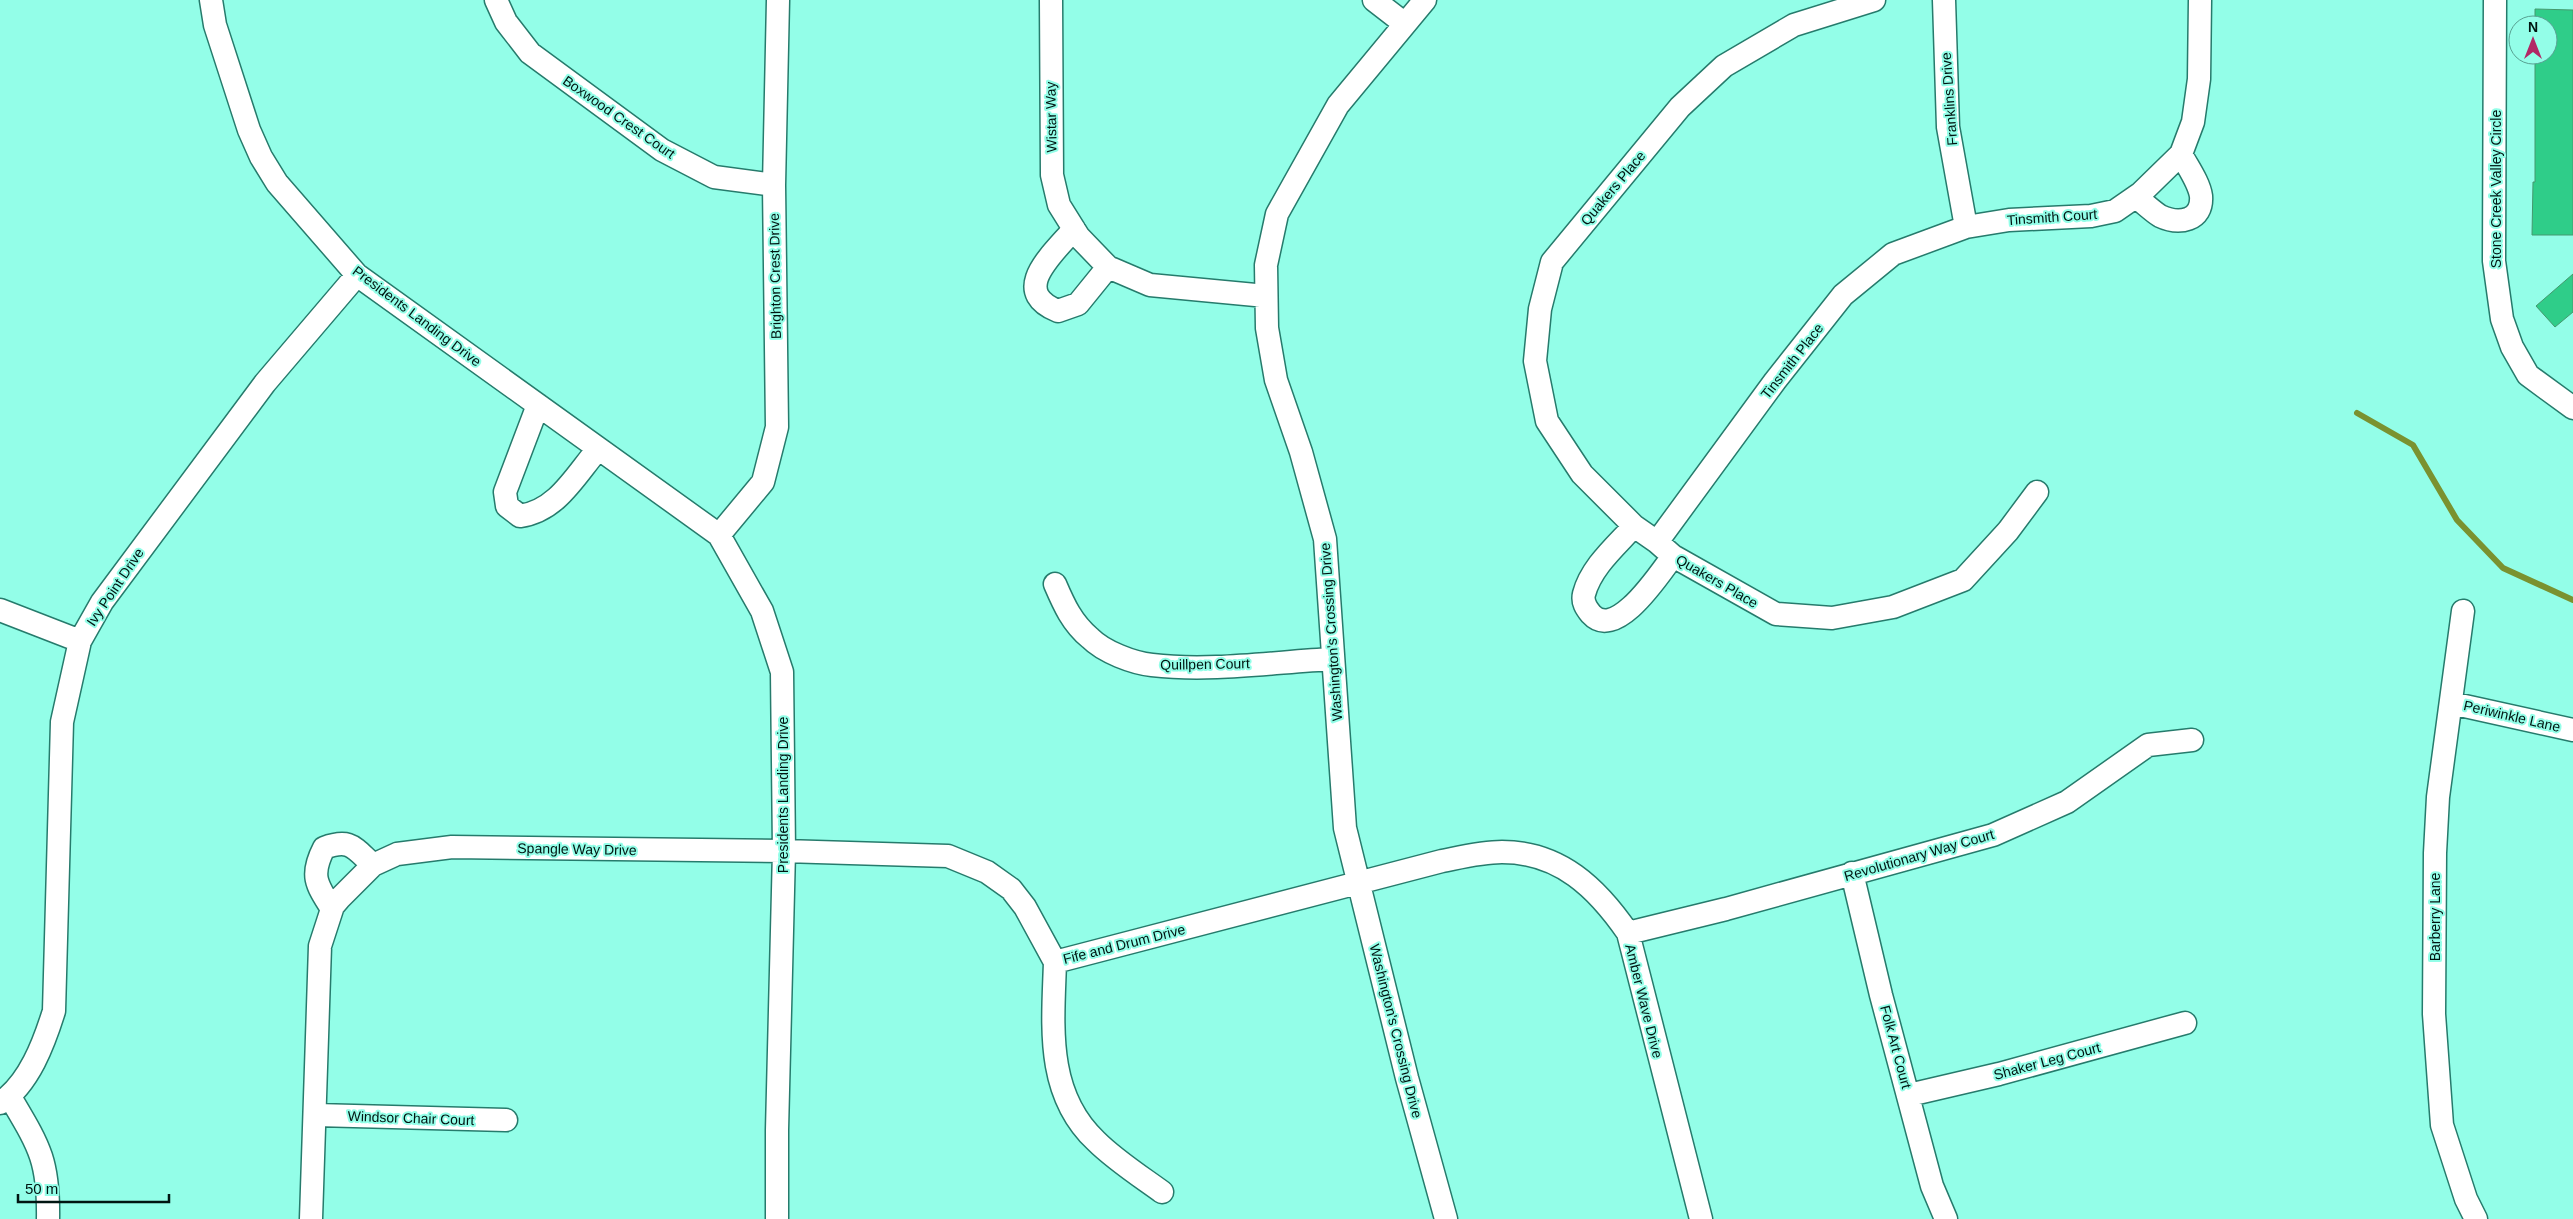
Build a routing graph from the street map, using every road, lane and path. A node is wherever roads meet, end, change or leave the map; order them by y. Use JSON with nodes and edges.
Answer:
{"nodes":[{"id":1,"x":211,"y":0,"type":"edge"},
{"id":2,"x":496,"y":0,"type":"edge"},
{"id":3,"x":778,"y":0,"type":"edge"},
{"id":4,"x":1052,"y":0,"type":"edge"},
{"id":5,"x":1374,"y":0,"type":"edge"},
{"id":6,"x":1426,"y":0,"type":"edge"},
{"id":7,"x":1874,"y":0,"type":"edge"},
{"id":8,"x":1944,"y":0,"type":"edge"},
{"id":9,"x":2200,"y":0,"type":"edge"},
{"id":10,"x":2495,"y":0,"type":"edge"},
{"id":11,"x":1405,"y":24,"type":"junction"},
{"id":12,"x":2181,"y":154,"type":"junction"},
{"id":13,"x":774,"y":185,"type":"junction"},
{"id":14,"x":2136,"y":197,"type":"junction"},
{"id":15,"x":1966,"y":227,"type":"junction"},
{"id":16,"x":1074,"y":229,"type":"junction"},
{"id":17,"x":1108,"y":267,"type":"junction"},
{"id":18,"x":357,"y":275,"type":"junction"},
{"id":19,"x":1266,"y":296,"type":"junction"},
{"id":20,"x":538,"y":405,"type":"junction"},
{"id":21,"x":2573,"y":408,"type":"edge"},
{"id":22,"x":598,"y":449,"type":"junction"},
{"id":23,"x":2037,"y":492,"type":"dead end"},
{"id":24,"x":1634,"y":526,"type":"junction"},
{"id":25,"x":719,"y":535,"type":"junction"},
{"id":26,"x":1665,"y":549,"type":"junction"},
{"id":27,"x":1055,"y":584,"type":"dead end"},
{"id":28,"x":0,"y":610,"type":"edge"},
{"id":29,"x":2463,"y":612,"type":"dead end"},
{"id":30,"x":80,"y":641,"type":"junction"},
{"id":31,"x":1332,"y":659,"type":"junction"},
{"id":32,"x":2451,"y":703,"type":"junction"},
{"id":33,"x":2573,"y":730,"type":"edge"},
{"id":34,"x":2192,"y":740,"type":"dead end"},
{"id":35,"x":784,"y":851,"type":"junction"},
{"id":36,"x":373,"y":865,"type":"junction"},
{"id":37,"x":1852,"y":874,"type":"junction"},
{"id":38,"x":1358,"y":884,"type":"junction"},
{"id":39,"x":332,"y":909,"type":"junction"},
{"id":40,"x":1628,"y":933,"type":"junction"},
{"id":41,"x":1055,"y":962,"type":"junction"},
{"id":42,"x":2185,"y":1024,"type":"dead end"},
{"id":43,"x":1909,"y":1096,"type":"junction"},
{"id":44,"x":5,"y":1100,"type":"edge"},
{"id":45,"x":316,"y":1115,"type":"junction"},
{"id":46,"x":506,"y":1120,"type":"dead end"},
{"id":47,"x":1162,"y":1192,"type":"dead end"},
{"id":48,"x":48,"y":1219,"type":"edge"},
{"id":49,"x":311,"y":1219,"type":"edge"},
{"id":50,"x":777,"y":1219,"type":"edge"},
{"id":51,"x":1446,"y":1219,"type":"edge"},
{"id":52,"x":1701,"y":1219,"type":"edge"},
{"id":53,"x":1946,"y":1219,"type":"edge"},
{"id":54,"x":2476,"y":1219,"type":"edge"}],
"edges":[{"from":1,"to":18,"type":"street","name":"Presidents Landing Drive"},
{"from":2,"to":13,"type":"street","name":"Boxwood Crest Court"},
{"from":3,"to":13,"type":"street","name":"Brighton Crest Drive"},
{"from":4,"to":16,"type":"street","name":"Wistar Way"},
{"from":5,"to":11,"type":"street"},
{"from":6,"to":11,"type":"street","name":"Washington's Crossing Drive"},
{"from":7,"to":24,"type":"street","name":"Quakers Place"},
{"from":8,"to":15,"type":"street","name":"Franklins Drive"},
{"from":9,"to":12,"type":"street","name":"Tinsmith Court"},
{"from":10,"to":21,"type":"street","name":"Stone Creek Valley Circle"},
{"from":11,"to":19,"type":"street","name":"Washington's Crossing Drive"},
{"from":12,"to":14,"type":"street","name":"Tinsmith Court"},
{"from":12,"to":14,"type":"street"},
{"from":13,"to":25,"type":"street","name":"Brighton Crest Drive"},
{"from":14,"to":15,"type":"street","name":"Tinsmith Court"},
{"from":15,"to":26,"type":"street","name":"Tinsmith Place"},
{"from":16,"to":17,"type":"street","name":"Wistar Way"},
{"from":16,"to":17,"type":"street"},
{"from":17,"to":19,"type":"street","name":"Wistar Way"},
{"from":18,"to":20,"type":"street","name":"Presidents Landing Drive"},
{"from":18,"to":30,"type":"street","name":"Ivy Point Drive"},
{"from":19,"to":31,"type":"street","name":"Washington's Crossing Drive"},
{"from":20,"to":22,"type":"street","name":"Presidents Landing Drive"},
{"from":20,"to":22,"type":"street"},
{"from":22,"to":25,"type":"street","name":"Presidents Landing Drive"},
{"from":23,"to":26,"type":"street","name":"Quakers Place"},
{"from":24,"to":26,"type":"street","name":"Quakers Place"},
{"from":24,"to":26,"type":"street","name":"Tinsmith Place"},
{"from":25,"to":35,"type":"street","name":"Presidents Landing Drive"},
{"from":27,"to":31,"type":"street","name":"Quillpen Court"},
{"from":28,"to":30,"type":"street"},
{"from":29,"to":32,"type":"street","name":"Barberry Lane"},
{"from":30,"to":44,"type":"street","name":"Ivy Point Drive"},
{"from":31,"to":38,"type":"street","name":"Washington's Crossing Drive"},
{"from":32,"to":33,"type":"street","name":"Periwinkle Lane"},
{"from":32,"to":54,"type":"street","name":"Barberry Lane"},
{"from":34,"to":37,"type":"street","name":"Revolutionary Way Court"},
{"from":35,"to":36,"type":"street","name":"Spangle Way Drive"},
{"from":35,"to":41,"type":"street","name":"Fife and Drum Drive"},
{"from":35,"to":50,"type":"street","name":"Presidents Landing Drive"},
{"from":36,"to":39,"type":"street","name":"Spangle Way Drive"},
{"from":36,"to":39,"type":"street"},
{"from":37,"to":40,"type":"street","name":"Revolutionary Way Court"},
{"from":37,"to":43,"type":"street","name":"Folk Art Court"},
{"from":38,"to":40,"type":"street","name":"Amber Wave Drive"},
{"from":38,"to":41,"type":"street","name":"Fife and Drum Drive"},
{"from":38,"to":51,"type":"street","name":"Washington's Crossing Drive"},
{"from":39,"to":45,"type":"street","name":"Spangle Way Drive"},
{"from":40,"to":52,"type":"street","name":"Amber Wave Drive"},
{"from":41,"to":47,"type":"street"},
{"from":42,"to":43,"type":"street","name":"Shaker Leg Court"},
{"from":43,"to":53,"type":"street","name":"Folk Art Court"},
{"from":44,"to":48,"type":"street"},
{"from":45,"to":46,"type":"street","name":"Windsor Chair Court"},
{"from":45,"to":49,"type":"street","name":"Spangle Way Drive"}]}
